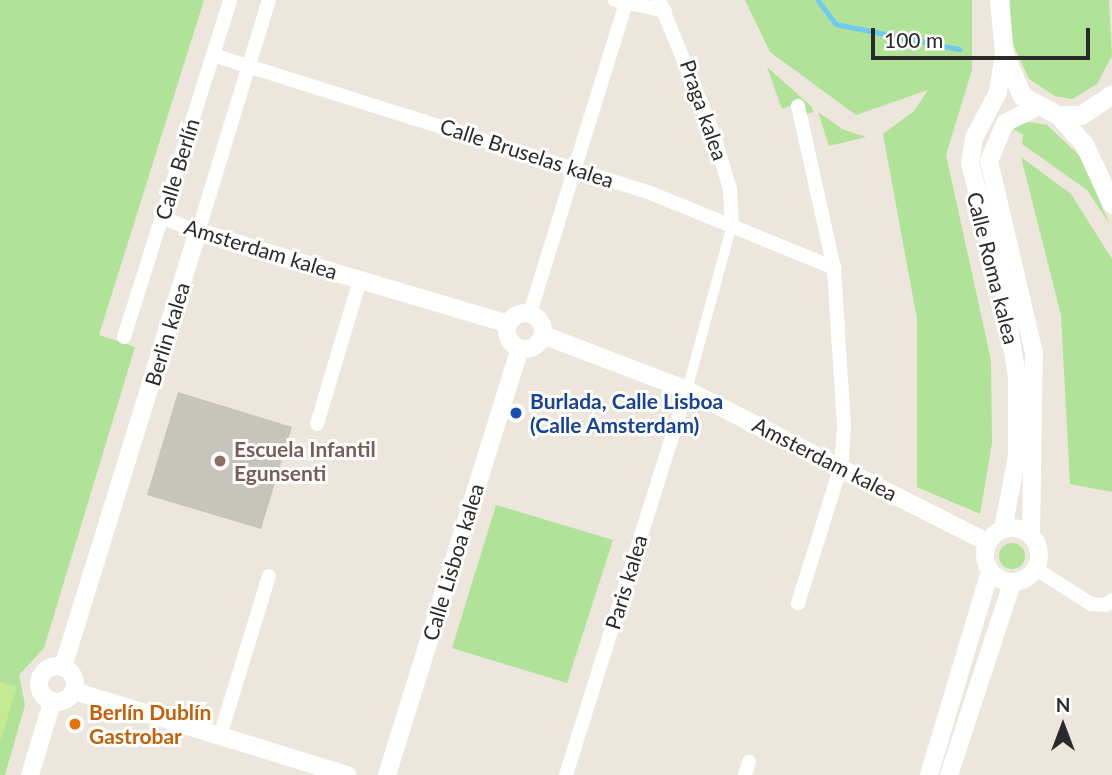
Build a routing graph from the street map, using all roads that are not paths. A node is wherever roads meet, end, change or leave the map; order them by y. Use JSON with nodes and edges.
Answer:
{"nodes":[{"id":1,"x":230,"y":0,"type":"edge"},
{"id":2,"x":269,"y":0,"type":"edge"},
{"id":3,"x":999,"y":0,"type":"edge"},
{"id":4,"x":620,"y":2,"type":"edge"},
{"id":5,"x":662,"y":6,"type":"edge"},
{"id":6,"x":1004,"y":54,"type":"junction"},
{"id":7,"x":213,"y":55,"type":"junction"},
{"id":8,"x":249,"y":67,"type":"junction"},
{"id":9,"x":1112,"y":94,"type":"edge"},
{"id":10,"x":798,"y":106,"type":"dead end"},
{"id":11,"x":1037,"y":107,"type":"junction"},
{"id":12,"x":1058,"y":115,"type":"junction"},
{"id":13,"x":576,"y":168,"type":"junction"},
{"id":14,"x":1112,"y":204,"type":"edge"},
{"id":15,"x":162,"y":217,"type":"junction"},
{"id":16,"x":732,"y":224,"type":"junction"},
{"id":17,"x":198,"y":232,"type":"junction"},
{"id":18,"x":834,"y":268,"type":"junction"},
{"id":19,"x":360,"y":280,"type":"junction"},
{"id":20,"x":530,"y":313,"type":"junction"},
{"id":21,"x":508,"y":324,"type":"junction"},
{"id":22,"x":543,"y":335,"type":"junction"},
{"id":23,"x":124,"y":337,"type":"dead end"},
{"id":24,"x":520,"y":348,"type":"junction"},
{"id":25,"x":687,"y":390,"type":"junction"},
{"id":26,"x":317,"y":424,"type":"dead end"},
{"id":27,"x":841,"y":466,"type":"junction"},
{"id":28,"x":1003,"y":529,"type":"junction"},
{"id":29,"x":1031,"y":534,"type":"junction"},
{"id":30,"x":987,"y":542,"type":"junction"},
{"id":31,"x":1036,"y":569,"type":"junction"},
{"id":32,"x":990,"y":572,"type":"junction"},
{"id":33,"x":270,"y":576,"type":"dead end"},
{"id":34,"x":1012,"y":583,"type":"junction"},
{"id":35,"x":1112,"y":600,"type":"edge"},
{"id":36,"x":798,"y":603,"type":"dead end"},
{"id":37,"x":63,"y":667,"type":"junction"},
{"id":38,"x":74,"y":691,"type":"junction"},
{"id":39,"x":52,"y":702,"type":"junction"},
{"id":40,"x":220,"y":736,"type":"junction"},
{"id":41,"x":30,"y":775,"type":"edge"},
{"id":42,"x":347,"y":775,"type":"edge"},
{"id":43,"x":387,"y":775,"type":"edge"},
{"id":44,"x":566,"y":775,"type":"edge"},
{"id":45,"x":929,"y":775,"type":"edge"},
{"id":46,"x":948,"y":775,"type":"edge"}],
"edges":[{"from":1,"to":7,"type":"street","name":"Calle Berlín"},
{"from":2,"to":8,"type":"street","name":"Berlin kalea"},
{"from":3,"to":6,"type":"main road"},
{"from":4,"to":5,"type":"street"},
{"from":4,"to":13,"type":"street"},
{"from":5,"to":16,"type":"street","name":"Praga kalea"},
{"from":6,"to":11,"type":"main road"},
{"from":6,"to":28,"type":"street","name":"Calle Roma kalea"},
{"from":7,"to":8,"type":"street","name":"Calle Bruselas kalea"},
{"from":7,"to":15,"type":"street","name":"Calle Berlín"},
{"from":8,"to":13,"type":"street","name":"Calle Bruselas kalea"},
{"from":8,"to":17,"type":"street","name":"Berlin kalea"},
{"from":9,"to":12,"type":"main road"},
{"from":10,"to":18,"type":"street"},
{"from":11,"to":12,"type":"main road"},
{"from":11,"to":29,"type":"street","name":"Calle Roma kalea"},
{"from":12,"to":14,"type":"main road"},
{"from":13,"to":16,"type":"street","name":"Calle Bruselas kalea"},
{"from":13,"to":20,"type":"street"},
{"from":15,"to":17,"type":"street","name":"Amsterdam kalea"},
{"from":15,"to":23,"type":"street","name":"Calle Berlín"},
{"from":16,"to":18,"type":"street","name":"Calle Bruselas kalea"},
{"from":16,"to":25,"type":"street"},
{"from":17,"to":19,"type":"street","name":"Amsterdam kalea"},
{"from":17,"to":37,"type":"street","name":"Berlin kalea"},
{"from":18,"to":27,"type":"street"},
{"from":19,"to":21,"type":"street","name":"Amsterdam kalea"},
{"from":19,"to":26,"type":"street","name":"Amsterdam kalea"},
{"from":20,"to":21,"type":"street"},
{"from":20,"to":22,"type":"street"},
{"from":21,"to":24,"type":"street"},
{"from":22,"to":24,"type":"street"},
{"from":22,"to":25,"type":"street","name":"Amsterdam kalea"},
{"from":24,"to":43,"type":"street","name":"Calle Lisboa kalea"},
{"from":25,"to":27,"type":"street","name":"Amsterdam kalea"},
{"from":25,"to":44,"type":"street","name":"Paris kalea"},
{"from":27,"to":30,"type":"street","name":"Amsterdam kalea"},
{"from":27,"to":36,"type":"street"},
{"from":28,"to":29,"type":"street"},
{"from":28,"to":30,"type":"street"},
{"from":29,"to":31,"type":"street"},
{"from":30,"to":32,"type":"street"},
{"from":31,"to":34,"type":"street"},
{"from":31,"to":35,"type":"street"},
{"from":32,"to":34,"type":"street"},
{"from":32,"to":45,"type":"street"},
{"from":33,"to":40,"type":"street"},
{"from":34,"to":46,"type":"street"},
{"from":37,"to":38,"type":"street"},
{"from":37,"to":39,"type":"street"},
{"from":38,"to":39,"type":"street"},
{"from":38,"to":40,"type":"street"},
{"from":39,"to":41,"type":"street"},
{"from":40,"to":42,"type":"street"}]}
